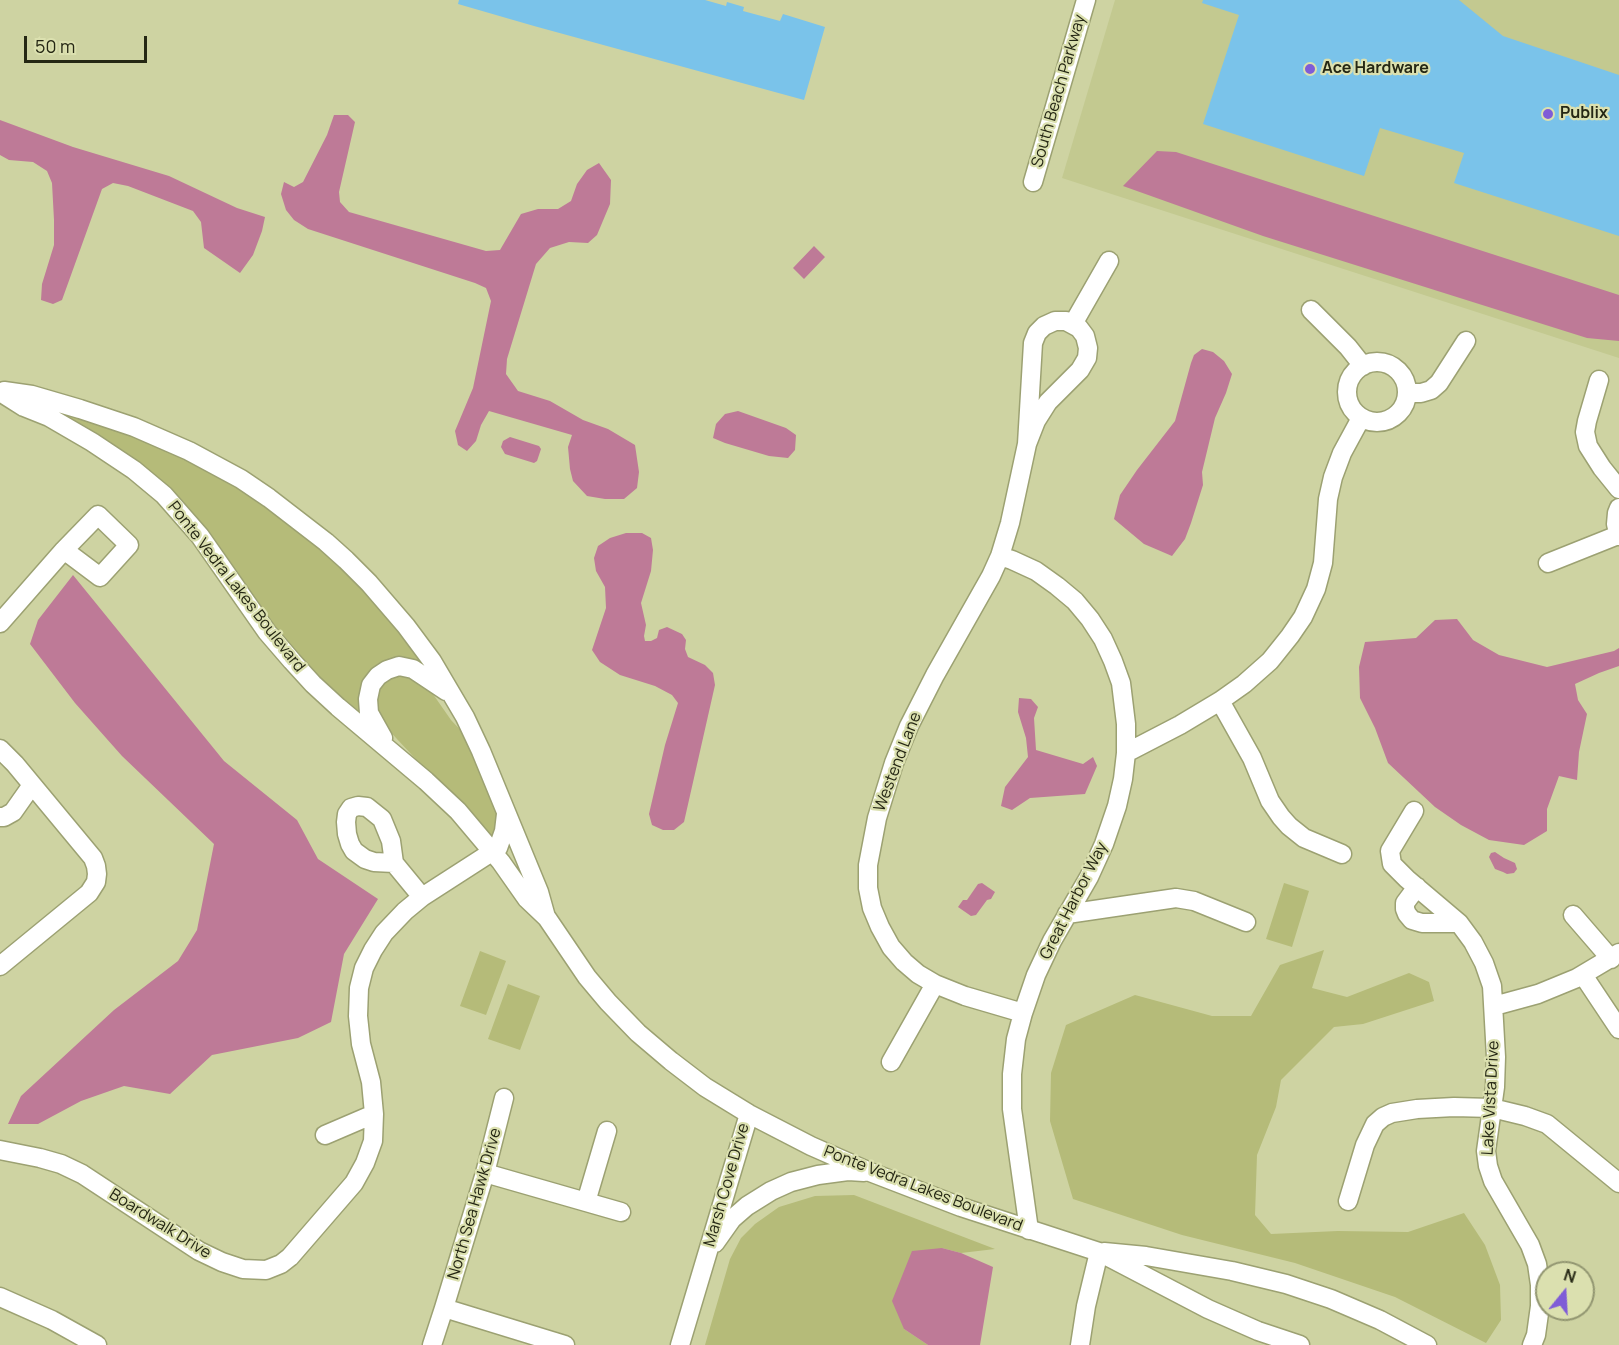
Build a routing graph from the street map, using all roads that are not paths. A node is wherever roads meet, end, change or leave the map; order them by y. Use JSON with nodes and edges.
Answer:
{"nodes":[{"id":1,"x":1086,"y":0,"type":"edge"},
{"id":2,"x":1033,"y":182,"type":"dead end"},
{"id":3,"x":1108,"y":261,"type":"dead end"},
{"id":4,"x":1311,"y":310,"type":"dead end"},
{"id":5,"x":1073,"y":324,"type":"junction"},
{"id":6,"x":1466,"y":341,"type":"dead end"},
{"id":7,"x":1363,"y":366,"type":"junction"},
{"id":8,"x":1599,"y":380,"type":"dead end"},
{"id":9,"x":0,"y":391,"type":"edge"},
{"id":10,"x":1407,"y":393,"type":"junction"},
{"id":11,"x":1361,"y":418,"type":"junction"},
{"id":12,"x":1027,"y":444,"type":"junction"},
{"id":13,"x":1619,"y":489,"type":"edge"},
{"id":14,"x":1619,"y":508,"type":"edge"},
{"id":15,"x":1619,"y":536,"type":"edge"},
{"id":16,"x":64,"y":550,"type":"dead end"},
{"id":17,"x":1000,"y":556,"type":"junction"},
{"id":18,"x":1548,"y":563,"type":"dead end"},
{"id":19,"x":2,"y":617,"type":"edge"},
{"id":20,"x":452,"y":696,"type":"junction"},
{"id":21,"x":1220,"y":701,"type":"junction"},
{"id":22,"x":0,"y":749,"type":"edge"},
{"id":23,"x":391,"y":750,"type":"junction"},
{"id":24,"x":1126,"y":753,"type":"junction"},
{"id":25,"x":32,"y":785,"type":"junction"},
{"id":26,"x":1414,"y":811,"type":"dead end"},
{"id":27,"x":506,"y":814,"type":"junction"},
{"id":28,"x":0,"y":817,"type":"edge"},
{"id":29,"x":493,"y":852,"type":"junction"},
{"id":30,"x":1342,"y":854,"type":"dead end"},
{"id":31,"x":394,"y":863,"type":"dead end"},
{"id":32,"x":1416,"y":887,"type":"junction"},
{"id":33,"x":422,"y":897,"type":"junction"},
{"id":34,"x":1068,"y":914,"type":"junction"},
{"id":35,"x":1573,"y":915,"type":"dead end"},
{"id":36,"x":546,"y":918,"type":"junction"},
{"id":37,"x":1246,"y":922,"type":"dead end"},
{"id":38,"x":1459,"y":923,"type":"junction"},
{"id":39,"x":9,"y":948,"type":"edge"},
{"id":40,"x":1615,"y":956,"type":"edge"},
{"id":41,"x":0,"y":966,"type":"edge"},
{"id":42,"x":1583,"y":975,"type":"junction"},
{"id":43,"x":935,"y":984,"type":"junction"},
{"id":44,"x":1494,"y":1006,"type":"junction"},
{"id":45,"x":1023,"y":1013,"type":"junction"},
{"id":46,"x":1619,"y":1029,"type":"edge"},
{"id":47,"x":891,"y":1062,"type":"dead end"},
{"id":48,"x":504,"y":1098,"type":"dead end"},
{"id":49,"x":1492,"y":1108,"type":"junction"},
{"id":50,"x":374,"y":1114,"type":"junction"},
{"id":51,"x":748,"y":1114,"type":"junction"},
{"id":52,"x":607,"y":1131,"type":"dead end"},
{"id":53,"x":325,"y":1135,"type":"dead end"},
{"id":54,"x":0,"y":1150,"type":"edge"},
{"id":55,"x":870,"y":1172,"type":"junction"},
{"id":56,"x":485,"y":1173,"type":"junction"},
{"id":57,"x":1619,"y":1183,"type":"edge"},
{"id":58,"x":1348,"y":1201,"type":"dead end"},
{"id":59,"x":586,"y":1202,"type":"junction"},
{"id":60,"x":621,"y":1212,"type":"dead end"},
{"id":61,"x":1029,"y":1230,"type":"junction"},
{"id":62,"x":1099,"y":1252,"type":"junction"},
{"id":63,"x":706,"y":1257,"type":"junction"},
{"id":64,"x":0,"y":1298,"type":"edge"},
{"id":65,"x":444,"y":1308,"type":"junction"},
{"id":66,"x":88,"y":1343,"type":"edge"},
{"id":67,"x":432,"y":1345,"type":"edge"},
{"id":68,"x":565,"y":1345,"type":"edge"},
{"id":69,"x":680,"y":1345,"type":"edge"},
{"id":70,"x":1080,"y":1345,"type":"edge"},
{"id":71,"x":1300,"y":1345,"type":"edge"},
{"id":72,"x":1427,"y":1345,"type":"edge"},
{"id":73,"x":1532,"y":1345,"type":"edge"}],
"edges":[{"from":1,"to":2,"type":"street","name":"South Beach Parkway"},
{"from":3,"to":5,"type":"street"},
{"from":4,"to":7,"type":"street"},
{"from":5,"to":12,"type":"street"},
{"from":5,"to":12,"type":"street"},
{"from":6,"to":10,"type":"street"},
{"from":7,"to":10,"type":"street"},
{"from":7,"to":11,"type":"street"},
{"from":8,"to":13,"type":"street"},
{"from":9,"to":20,"type":"street","name":"Ponte Vedra Lakes Boulevard"},
{"from":9,"to":23,"type":"street","name":"Ponte Vedra Lakes Boulevard"},
{"from":10,"to":11,"type":"street"},
{"from":11,"to":21,"type":"street"},
{"from":12,"to":17,"type":"street","name":"Westend Lane"},
{"from":14,"to":15,"type":"street"},
{"from":15,"to":18,"type":"street"},
{"from":16,"to":19,"type":"street"},
{"from":17,"to":24,"type":"street","name":"Great Harbor Way"},
{"from":17,"to":43,"type":"street","name":"Westend Lane"},
{"from":20,"to":23,"type":"street"},
{"from":20,"to":27,"type":"street","name":"Ponte Vedra Lakes Boulevard"},
{"from":21,"to":24,"type":"street"},
{"from":21,"to":30,"type":"street"},
{"from":22,"to":25,"type":"street"},
{"from":23,"to":29,"type":"street","name":"Ponte Vedra Lakes Boulevard"},
{"from":24,"to":34,"type":"street","name":"Great Harbor Way"},
{"from":25,"to":28,"type":"street"},
{"from":25,"to":39,"type":"street"},
{"from":26,"to":32,"type":"street","name":"Lake Vista Drive"},
{"from":27,"to":29,"type":"street"},
{"from":27,"to":36,"type":"street","name":"Ponte Vedra Lakes Boulevard"},
{"from":29,"to":33,"type":"street","name":"Boardwalk Drive"},
{"from":29,"to":36,"type":"street","name":"Ponte Vedra Lakes Boulevard"},
{"from":31,"to":33,"type":"street"},
{"from":32,"to":38,"type":"street","name":"Lake Vista Drive"},
{"from":32,"to":38,"type":"street"},
{"from":33,"to":50,"type":"street","name":"Boardwalk Drive"},
{"from":34,"to":37,"type":"street"},
{"from":34,"to":45,"type":"street","name":"Great Harbor Way"},
{"from":35,"to":40,"type":"street"},
{"from":36,"to":51,"type":"street","name":"Ponte Vedra Lakes Boulevard"},
{"from":38,"to":44,"type":"street","name":"Lake Vista Drive"},
{"from":39,"to":41,"type":"street"},
{"from":40,"to":42,"type":"street"},
{"from":42,"to":44,"type":"street"},
{"from":42,"to":46,"type":"street"},
{"from":43,"to":45,"type":"street","name":"Westend Lane"},
{"from":43,"to":47,"type":"street"},
{"from":44,"to":49,"type":"street","name":"Lake Vista Drive"},
{"from":45,"to":61,"type":"street","name":"Great Harbor Way"},
{"from":48,"to":56,"type":"street","name":"North Sea Hawk Drive"},
{"from":49,"to":57,"type":"street"},
{"from":49,"to":58,"type":"street"},
{"from":49,"to":73,"type":"street","name":"Lake Vista Drive"},
{"from":50,"to":53,"type":"street"},
{"from":50,"to":54,"type":"street","name":"Boardwalk Drive"},
{"from":51,"to":55,"type":"street","name":"Ponte Vedra Lakes Boulevard"},
{"from":51,"to":63,"type":"street","name":"Marsh Cove Drive"},
{"from":52,"to":59,"type":"street"},
{"from":55,"to":61,"type":"street","name":"Ponte Vedra Lakes Boulevard"},
{"from":55,"to":63,"type":"street","name":"Marsh Cove Drive"},
{"from":56,"to":59,"type":"street"},
{"from":56,"to":65,"type":"street","name":"North Sea Hawk Drive"},
{"from":59,"to":60,"type":"street"},
{"from":61,"to":62,"type":"street","name":"Ponte Vedra Lakes Boulevard"},
{"from":62,"to":70,"type":"street"},
{"from":62,"to":71,"type":"street","name":"Ponte Vedra Lakes Boulevard"},
{"from":62,"to":72,"type":"street","name":"Ponte Vedra Lakes Boulevard"},
{"from":63,"to":69,"type":"street","name":"Marsh Cove Drive"},
{"from":64,"to":66,"type":"street"},
{"from":65,"to":67,"type":"street","name":"North Sea Hawk Drive"},
{"from":65,"to":68,"type":"street"}]}
